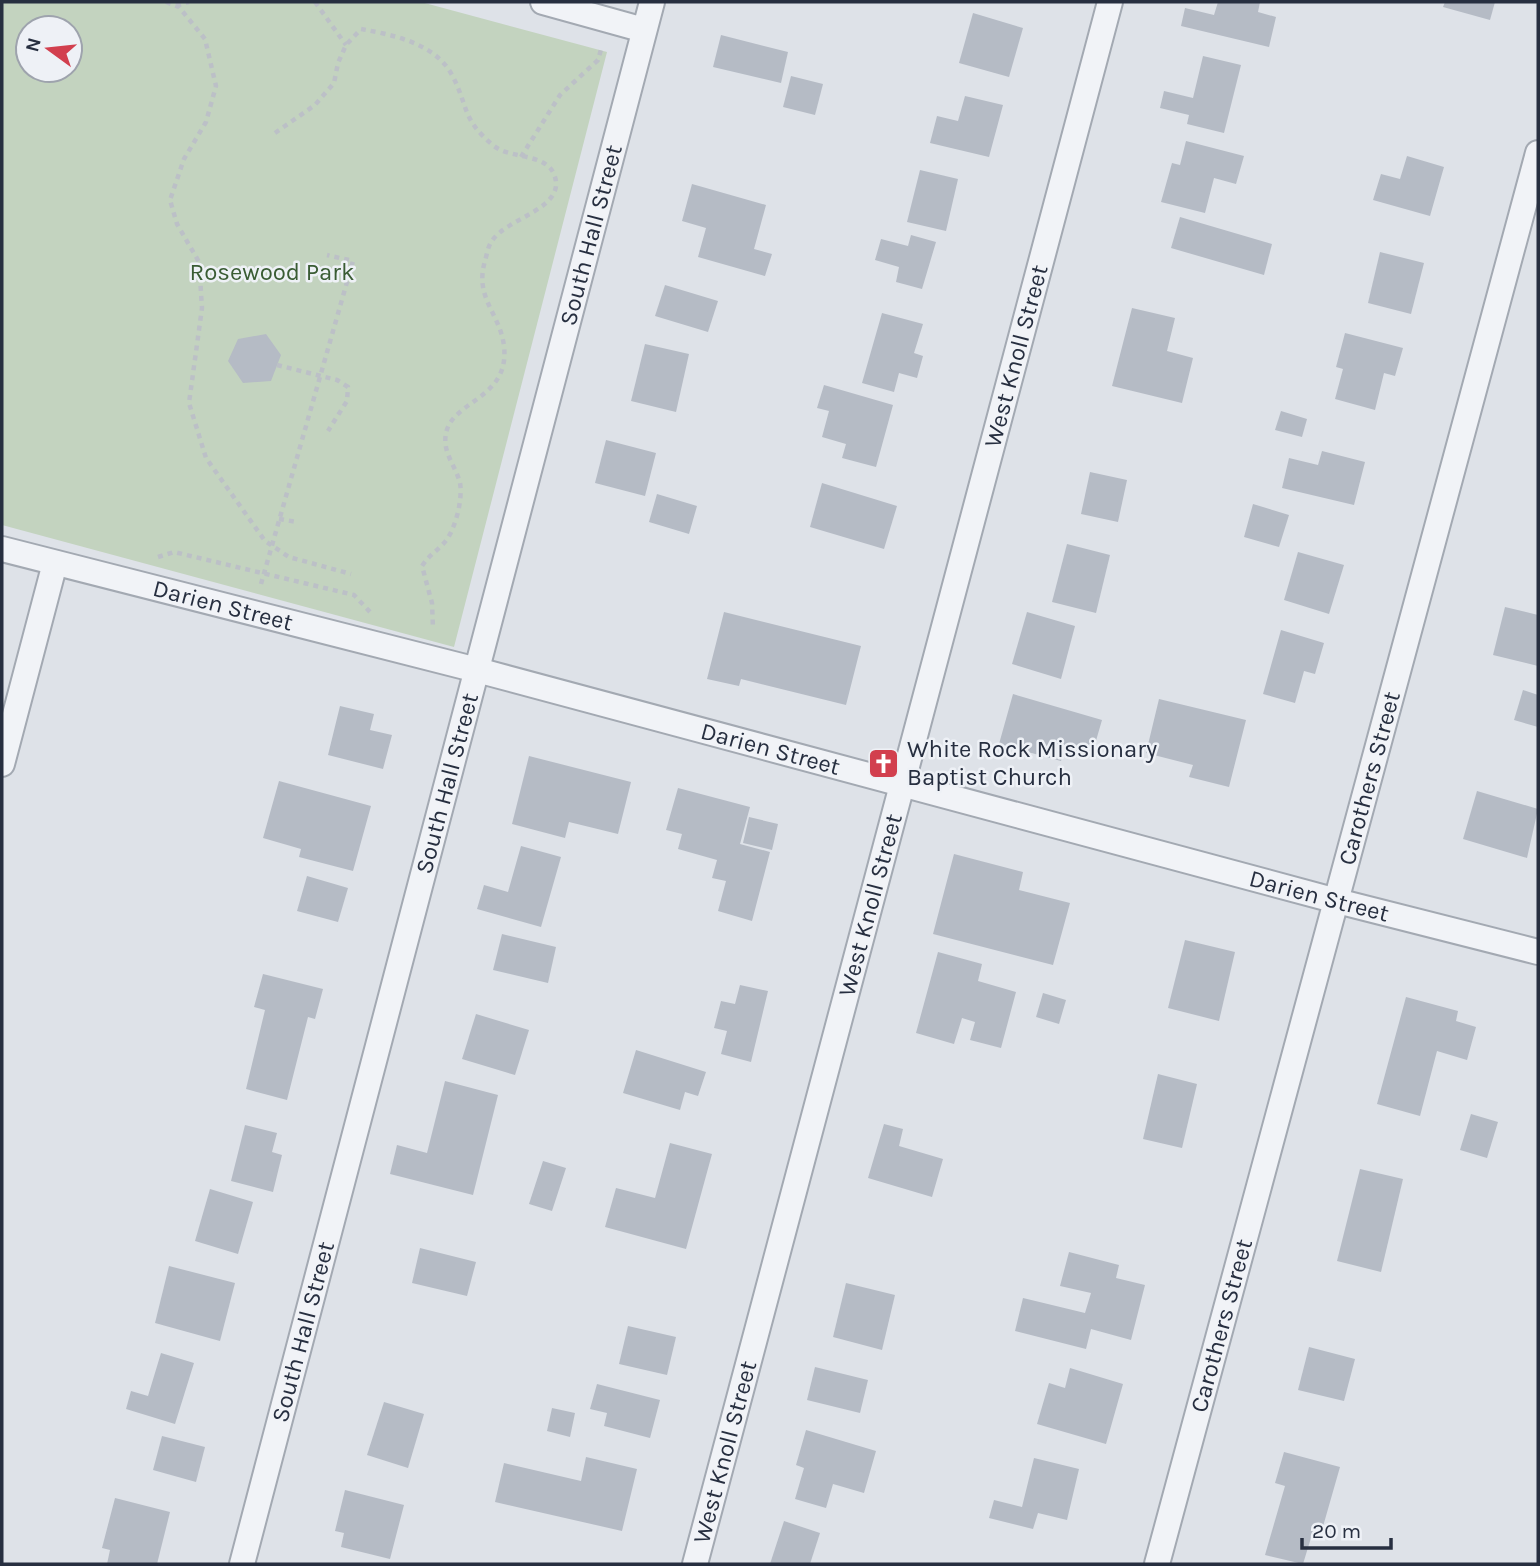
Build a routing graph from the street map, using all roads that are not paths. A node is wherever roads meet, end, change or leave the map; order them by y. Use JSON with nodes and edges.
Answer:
{"nodes":[{"id":1,"x":543,"y":2,"type":"edge"},
{"id":2,"x":652,"y":2,"type":"edge"},
{"id":3,"x":1110,"y":2,"type":"edge"},
{"id":4,"x":644,"y":30,"type":"junction"},
{"id":5,"x":1538,"y":153,"type":"edge"},
{"id":6,"x":2,"y":549,"type":"edge"},
{"id":7,"x":55,"y":563,"type":"junction"},
{"id":8,"x":477,"y":670,"type":"junction"},
{"id":9,"x":2,"y":764,"type":"edge"},
{"id":10,"x":901,"y":782,"type":"junction"},
{"id":11,"x":1337,"y":901,"type":"junction"},
{"id":12,"x":1538,"y":952,"type":"edge"},
{"id":13,"x":242,"y":1564,"type":"edge"},
{"id":14,"x":695,"y":1564,"type":"edge"},
{"id":15,"x":1157,"y":1564,"type":"edge"}],
"edges":[{"from":1,"to":4,"type":"street"},
{"from":2,"to":4,"type":"street","name":"South Hall Street"},
{"from":3,"to":10,"type":"street","name":"West Knoll Street"},
{"from":4,"to":8,"type":"street","name":"South Hall Street"},
{"from":5,"to":11,"type":"street","name":"Carothers Street"},
{"from":6,"to":7,"type":"street","name":"Darien Street"},
{"from":7,"to":8,"type":"street","name":"Darien Street"},
{"from":7,"to":9,"type":"street"},
{"from":8,"to":10,"type":"street","name":"Darien Street"},
{"from":8,"to":13,"type":"street","name":"South Hall Street"},
{"from":10,"to":11,"type":"street","name":"Darien Street"},
{"from":10,"to":14,"type":"street","name":"West Knoll Street"},
{"from":11,"to":12,"type":"street","name":"Darien Street"},
{"from":11,"to":15,"type":"street","name":"Carothers Street"}]}
